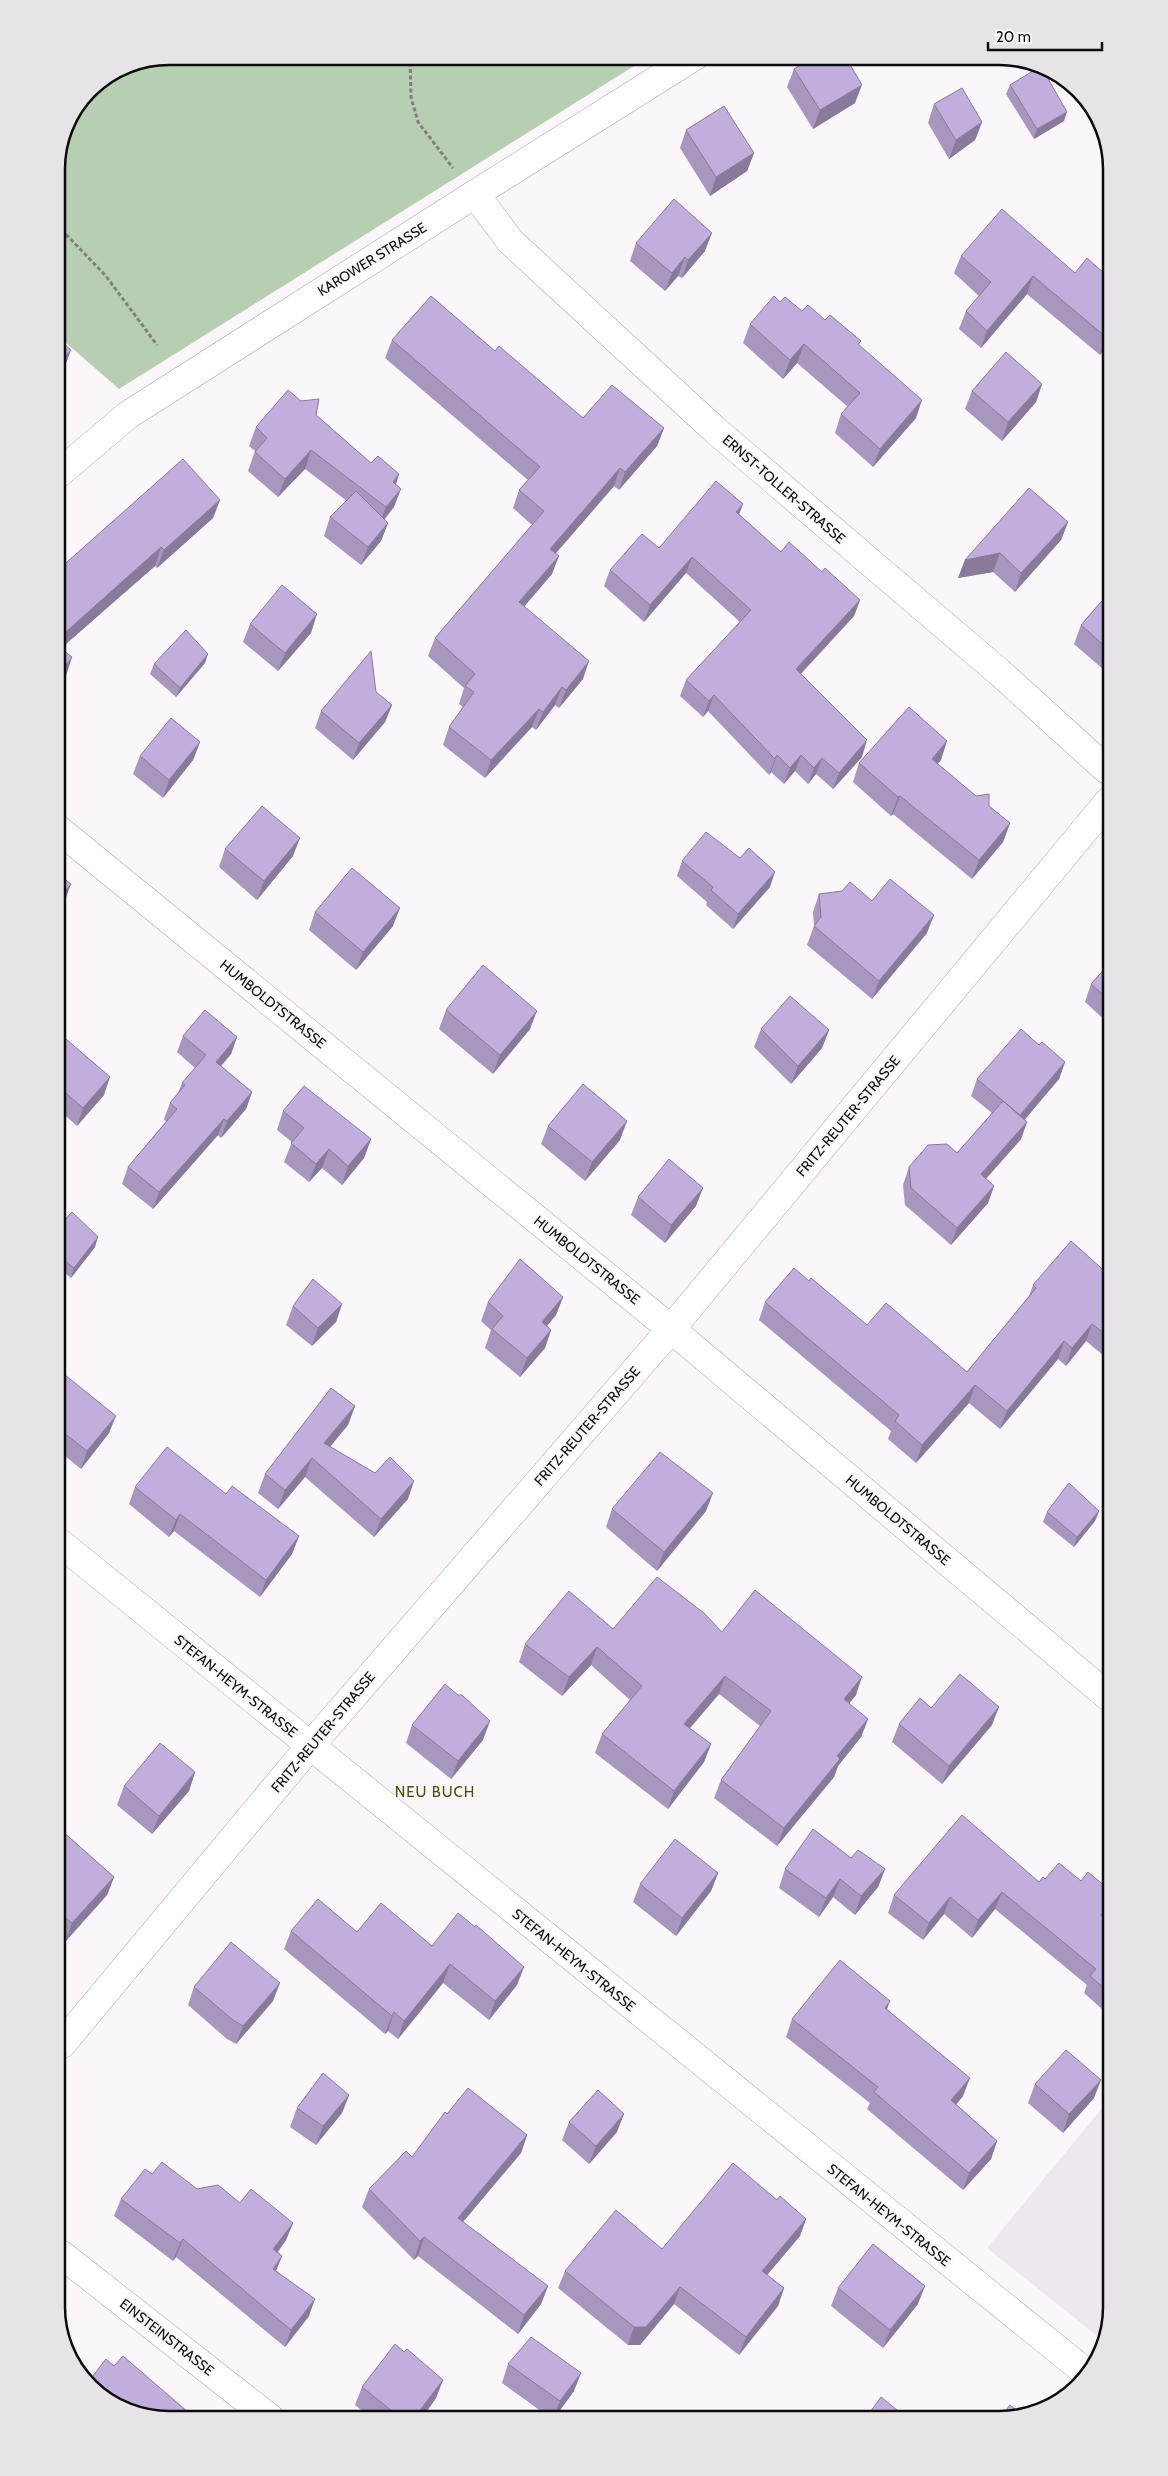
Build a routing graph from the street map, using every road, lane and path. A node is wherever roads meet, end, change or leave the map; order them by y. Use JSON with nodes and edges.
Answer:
{"nodes":[{"id":1,"x":410,"y":65,"type":"edge"},
{"id":2,"x":682,"y":65,"type":"edge"},
{"id":3,"x":475,"y":194,"type":"junction"},
{"id":4,"x":65,"y":233,"type":"edge"},
{"id":5,"x":157,"y":344,"type":"dead end"},
{"id":6,"x":65,"y":468,"type":"edge"},
{"id":7,"x":1103,"y":765,"type":"edge"},
{"id":8,"x":1103,"y":808,"type":"edge"},
{"id":9,"x":65,"y":835,"type":"edge"},
{"id":10,"x":671,"y":1329,"type":"junction"},
{"id":11,"x":65,"y":1547,"type":"edge"},
{"id":12,"x":1103,"y":1692,"type":"edge"},
{"id":13,"x":310,"y":1746,"type":"junction"},
{"id":14,"x":65,"y":2040,"type":"edge"},
{"id":15,"x":65,"y":2257,"type":"edge"},
{"id":16,"x":1082,"y":2370,"type":"edge"},
{"id":17,"x":262,"y":2411,"type":"edge"}],
"edges":[{"from":1,"to":3,"type":"path"},
{"from":2,"to":3,"type":"street","name":"KAROWER STRASSE"},
{"from":3,"to":6,"type":"street","name":"KAROWER STRASSE"},
{"from":3,"to":7,"type":"street","name":"ERNST-TOLLER-STRASSE"},
{"from":4,"to":5,"type":"path"},
{"from":8,"to":10,"type":"street","name":"FRITZ-REUTER-STRASSE"},
{"from":9,"to":10,"type":"street","name":"HUMBOLDTSTRASSE"},
{"from":10,"to":12,"type":"street","name":"HUMBOLDTSTRASSE"},
{"from":10,"to":13,"type":"street","name":"FRITZ-REUTER-STRASSE"},
{"from":11,"to":13,"type":"street","name":"STEFAN-HEYM-STRASSE"},
{"from":13,"to":14,"type":"street","name":"FRITZ-REUTER-STRASSE"},
{"from":13,"to":16,"type":"street","name":"STEFAN-HEYM-STRASSE"},
{"from":15,"to":17,"type":"street","name":"EINSTEINSTRASSE"}]}
